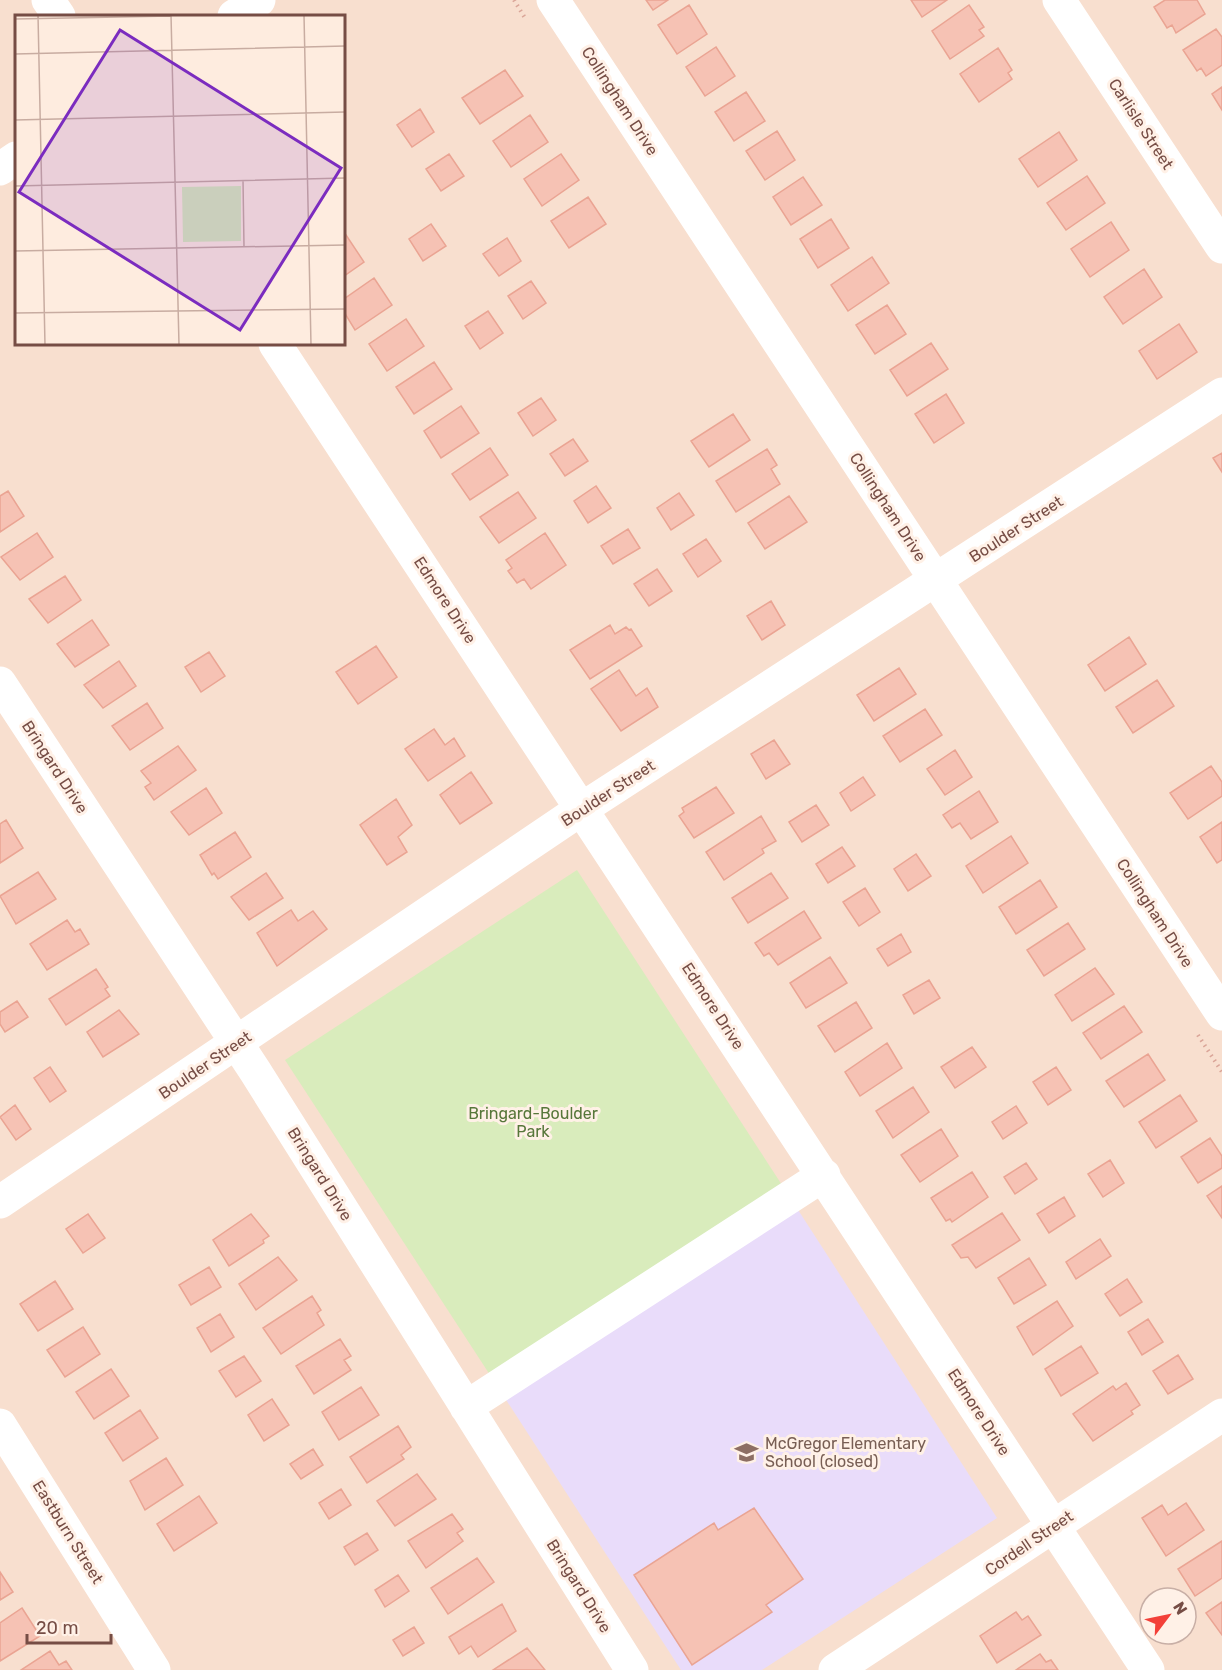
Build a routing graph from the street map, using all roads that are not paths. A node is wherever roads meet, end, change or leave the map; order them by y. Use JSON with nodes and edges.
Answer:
{"nodes":[{"id":1,"x":48,"y":0,"type":"edge"},
{"id":2,"x":259,"y":0,"type":"edge"},
{"id":3,"x":553,"y":0,"type":"edge"},
{"id":4,"x":1059,"y":0,"type":"edge"},
{"id":5,"x":58,"y":15,"type":"edge"},
{"id":6,"x":236,"y":15,"type":"edge"},
{"id":7,"x":15,"y":159,"type":"edge"},
{"id":8,"x":0,"y":169,"type":"edge"},
{"id":9,"x":1222,"y":247,"type":"edge"},
{"id":10,"x":276,"y":345,"type":"edge"},
{"id":11,"x":1222,"y":394,"type":"edge"},
{"id":12,"x":937,"y":581,"type":"junction"},
{"id":13,"x":0,"y":684,"type":"edge"},
{"id":14,"x":583,"y":808,"type":"junction"},
{"id":15,"x":1222,"y":1014,"type":"edge"},
{"id":16,"x":237,"y":1044,"type":"junction"},
{"id":17,"x":824,"y":1175,"type":"junction"},
{"id":18,"x":0,"y":1202,"type":"edge"},
{"id":19,"x":466,"y":1407,"type":"junction"},
{"id":20,"x":1222,"y":1415,"type":"edge"},
{"id":21,"x":0,"y":1425,"type":"edge"},
{"id":22,"x":1055,"y":1527,"type":"junction"},
{"id":23,"x":154,"y":1670,"type":"edge"},
{"id":24,"x":632,"y":1670,"type":"edge"},
{"id":25,"x":835,"y":1670,"type":"edge"},
{"id":26,"x":1148,"y":1670,"type":"edge"}],
"edges":[{"from":1,"to":5,"type":"street"},
{"from":2,"to":6,"type":"street"},
{"from":3,"to":12,"type":"street","name":"Collingham Drive"},
{"from":4,"to":9,"type":"street","name":"Carlisle Street"},
{"from":7,"to":8,"type":"street"},
{"from":10,"to":14,"type":"street","name":"Edmore Drive"},
{"from":11,"to":12,"type":"street","name":"Boulder Street"},
{"from":12,"to":14,"type":"street","name":"Boulder Street"},
{"from":12,"to":15,"type":"street","name":"Collingham Drive"},
{"from":13,"to":16,"type":"street","name":"Bringard Drive"},
{"from":14,"to":16,"type":"street","name":"Boulder Street"},
{"from":14,"to":17,"type":"street","name":"Edmore Drive"},
{"from":16,"to":18,"type":"street","name":"Boulder Street"},
{"from":16,"to":19,"type":"street","name":"Bringard Drive"},
{"from":17,"to":19,"type":"street"},
{"from":17,"to":22,"type":"street","name":"Edmore Drive"},
{"from":19,"to":24,"type":"street","name":"Bringard Drive"},
{"from":20,"to":22,"type":"street","name":"Cordell Street"},
{"from":21,"to":23,"type":"street","name":"Eastburn Street"},
{"from":22,"to":25,"type":"street","name":"Cordell Street"},
{"from":22,"to":26,"type":"street","name":"Edmore Drive"}]}
